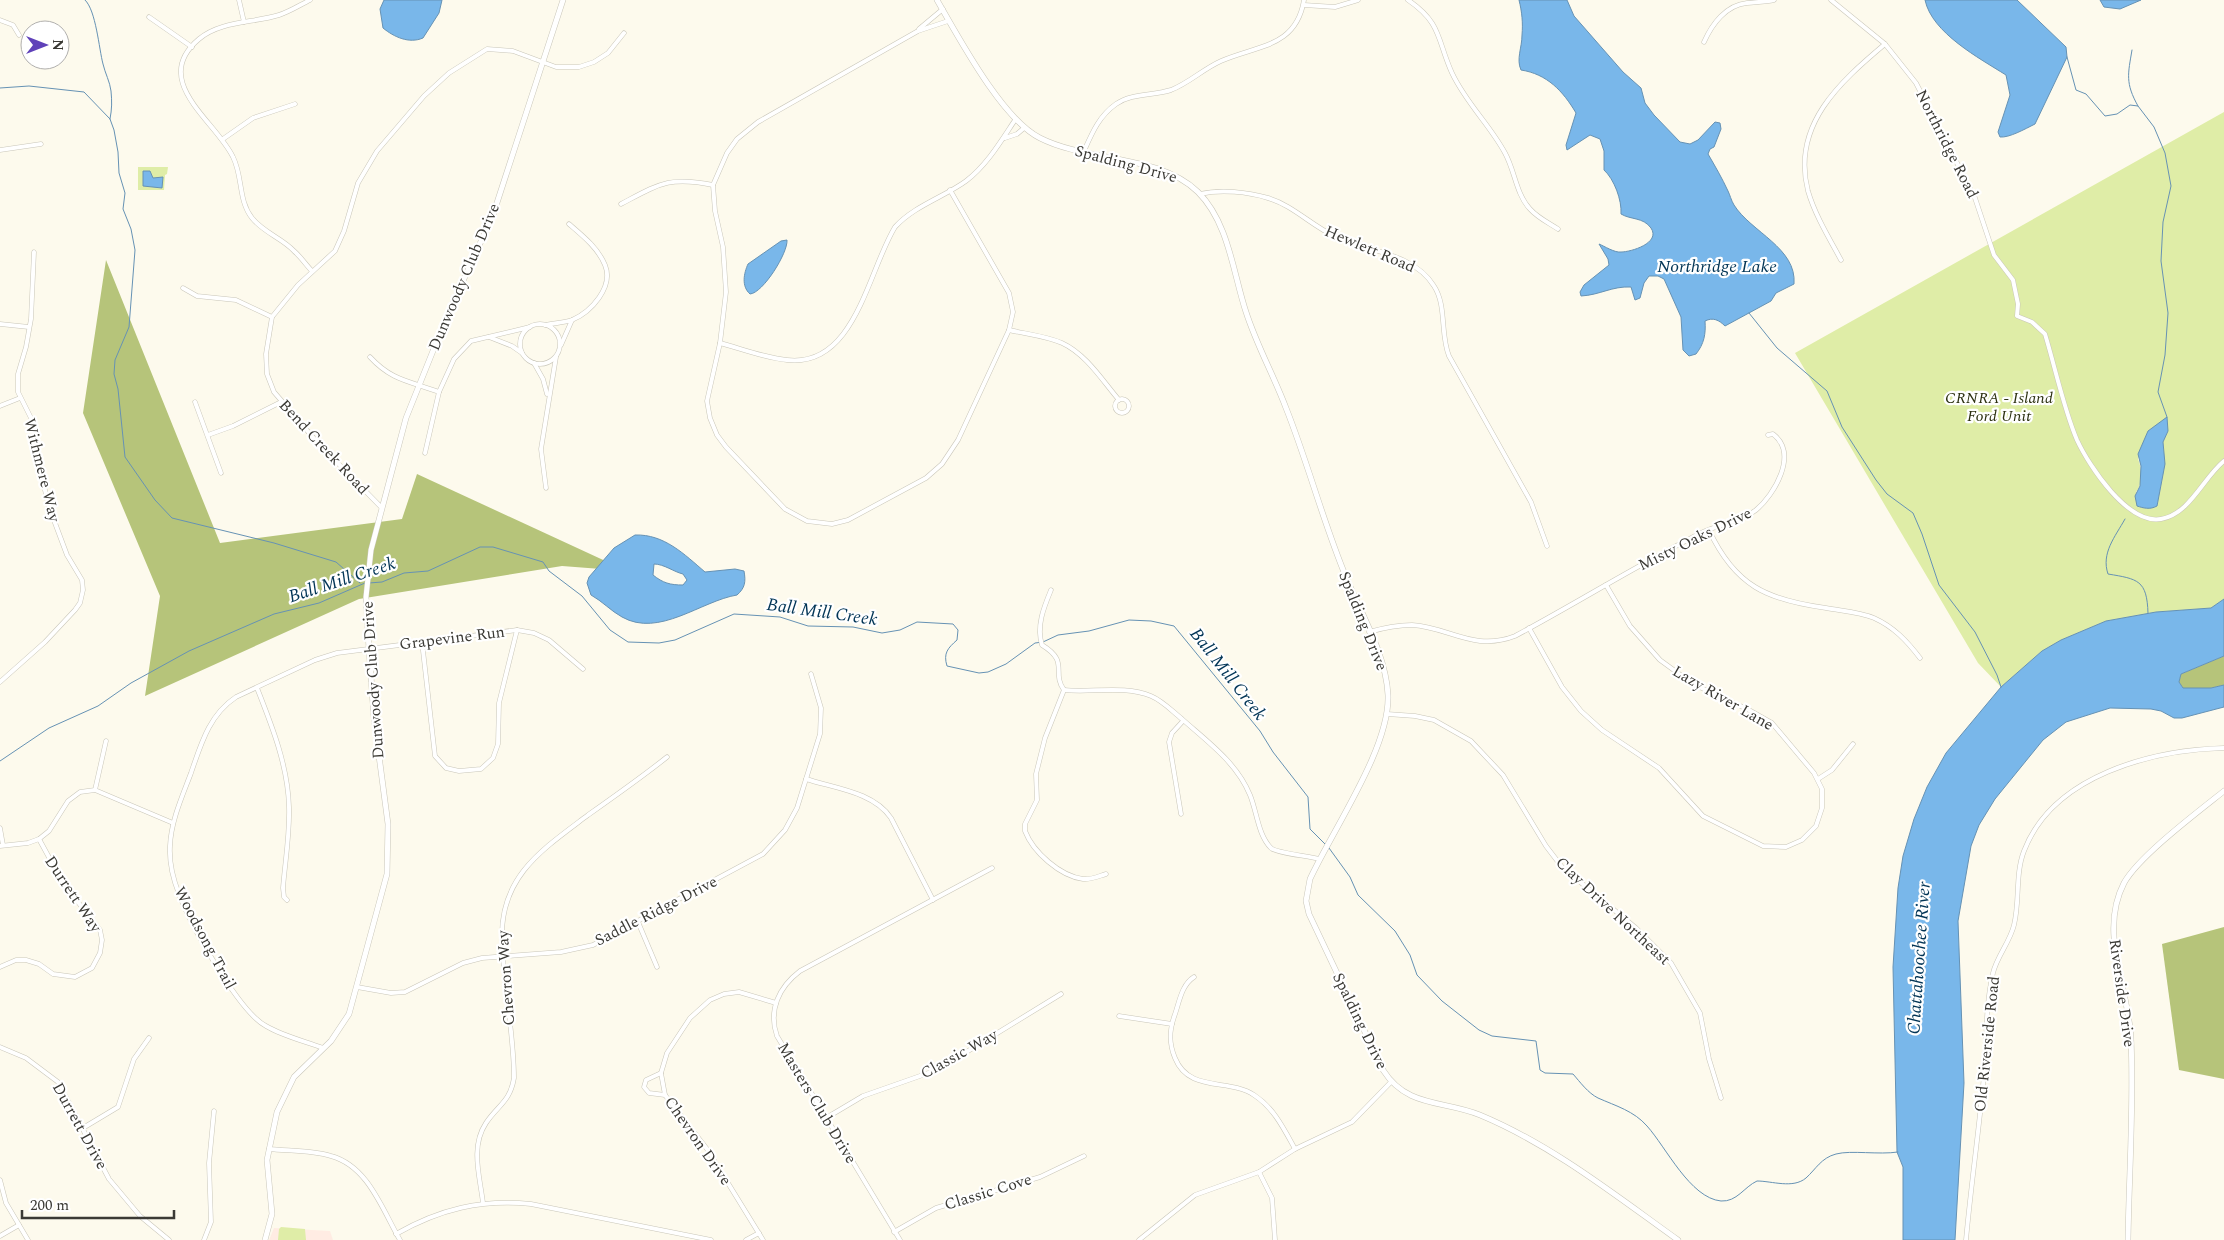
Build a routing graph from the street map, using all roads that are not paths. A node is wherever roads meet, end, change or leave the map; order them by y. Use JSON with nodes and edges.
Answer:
{"nodes":[{"id":1,"x":239,"y":0,"type":"edge"},
{"id":2,"x":310,"y":0,"type":"edge"},
{"id":3,"x":563,"y":0,"type":"edge"},
{"id":4,"x":937,"y":0,"type":"edge"},
{"id":5,"x":1358,"y":0,"type":"edge"},
{"id":6,"x":1408,"y":0,"type":"edge"},
{"id":7,"x":1774,"y":0,"type":"edge"},
{"id":8,"x":1831,"y":0,"type":"edge"},
{"id":9,"x":1304,"y":2,"type":"edge"},
{"id":10,"x":942,"y":9,"type":"junction"},
{"id":11,"x":149,"y":17,"type":"dead end"},
{"id":12,"x":0,"y":20,"type":"edge"},
{"id":13,"x":948,"y":21,"type":"junction"},
{"id":14,"x":244,"y":22,"type":"junction"},
{"id":15,"x":918,"y":31,"type":"junction"},
{"id":16,"x":624,"y":33,"type":"dead end"},
{"id":17,"x":19,"y":35,"type":"dead end"},
{"id":18,"x":1704,"y":42,"type":"dead end"},
{"id":19,"x":1885,"y":44,"type":"junction"},
{"id":20,"x":192,"y":47,"type":"junction"},
{"id":21,"x":543,"y":63,"type":"junction"},
{"id":22,"x":294,"y":104,"type":"dead end"},
{"id":23,"x":1015,"y":120,"type":"junction"},
{"id":24,"x":1024,"y":128,"type":"junction"},
{"id":25,"x":1004,"y":138,"type":"junction"},
{"id":26,"x":223,"y":139,"type":"junction"},
{"id":27,"x":41,"y":144,"type":"dead end"},
{"id":28,"x":0,"y":150,"type":"edge"},
{"id":29,"x":1084,"y":151,"type":"junction"},
{"id":30,"x":713,"y":185,"type":"junction"},
{"id":31,"x":950,"y":190,"type":"junction"},
{"id":32,"x":1200,"y":194,"type":"junction"},
{"id":33,"x":621,"y":204,"type":"dead end"},
{"id":34,"x":570,"y":224,"type":"dead end"},
{"id":35,"x":1558,"y":229,"type":"dead end"},
{"id":36,"x":34,"y":252,"type":"dead end"},
{"id":37,"x":1841,"y":260,"type":"dead end"},
{"id":38,"x":312,"y":271,"type":"junction"},
{"id":39,"x":182,"y":288,"type":"dead end"},
{"id":40,"x":272,"y":317,"type":"junction"},
{"id":41,"x":572,"y":320,"type":"junction"},
{"id":42,"x":0,"y":324,"type":"edge"},
{"id":43,"x":545,"y":324,"type":"junction"},
{"id":44,"x":29,"y":327,"type":"junction"},
{"id":45,"x":530,"y":327,"type":"junction"},
{"id":46,"x":1009,"y":330,"type":"junction"},
{"id":47,"x":488,"y":337,"type":"junction"},
{"id":48,"x":720,"y":343,"type":"junction"},
{"id":49,"x":561,"y":345,"type":"junction"},
{"id":50,"x":523,"y":354,"type":"junction"},
{"id":51,"x":370,"y":357,"type":"dead end"},
{"id":52,"x":556,"y":357,"type":"junction"},
{"id":53,"x":534,"y":363,"type":"junction"},
{"id":54,"x":418,"y":384,"type":"junction"},
{"id":55,"x":438,"y":392,"type":"junction"},
{"id":56,"x":548,"y":396,"type":"junction"},
{"id":57,"x":20,"y":398,"type":"junction"},
{"id":58,"x":1119,"y":400,"type":"dead end"},
{"id":59,"x":195,"y":402,"type":"dead end"},
{"id":60,"x":281,"y":402,"type":"junction"},
{"id":61,"x":0,"y":406,"type":"edge"},
{"id":62,"x":208,"y":435,"type":"junction"},
{"id":63,"x":1768,"y":435,"type":"dead end"},
{"id":64,"x":425,"y":452,"type":"dead end"},
{"id":65,"x":2224,"y":460,"type":"edge"},
{"id":66,"x":221,"y":473,"type":"dead end"},
{"id":67,"x":546,"y":488,"type":"dead end"},
{"id":68,"x":381,"y":507,"type":"junction"},
{"id":69,"x":1709,"y":530,"type":"junction"},
{"id":70,"x":1547,"y":546,"type":"dead end"},
{"id":71,"x":1606,"y":585,"type":"junction"},
{"id":72,"x":1051,"y":590,"type":"dead end"},
{"id":73,"x":1529,"y":628,"type":"junction"},
{"id":74,"x":517,"y":630,"type":"junction"},
{"id":75,"x":1369,"y":632,"type":"junction"},
{"id":76,"x":422,"y":642,"type":"junction"},
{"id":77,"x":369,"y":649,"type":"junction"},
{"id":78,"x":1920,"y":658,"type":"dead end"},
{"id":79,"x":583,"y":669,"type":"dead end"},
{"id":80,"x":812,"y":674,"type":"dead end"},
{"id":81,"x":0,"y":682,"type":"edge"},
{"id":82,"x":257,"y":688,"type":"junction"},
{"id":83,"x":1064,"y":690,"type":"junction"},
{"id":84,"x":1387,"y":714,"type":"junction"},
{"id":85,"x":1183,"y":720,"type":"junction"},
{"id":86,"x":106,"y":741,"type":"dead end"},
{"id":87,"x":1853,"y":744,"type":"dead end"},
{"id":88,"x":2224,"y":748,"type":"edge"},
{"id":89,"x":668,"y":757,"type":"dead end"},
{"id":90,"x":806,"y":779,"type":"junction"},
{"id":91,"x":1818,"y":779,"type":"junction"},
{"id":92,"x":94,"y":790,"type":"junction"},
{"id":93,"x":2224,"y":791,"type":"edge"},
{"id":94,"x":1181,"y":814,"type":"dead end"},
{"id":95,"x":173,"y":823,"type":"junction"},
{"id":96,"x":0,"y":828,"type":"edge"},
{"id":97,"x":39,"y":839,"type":"junction"},
{"id":98,"x":1,"y":846,"type":"edge"},
{"id":99,"x":1319,"y":859,"type":"junction"},
{"id":100,"x":992,"y":868,"type":"dead end"},
{"id":101,"x":1106,"y":874,"type":"dead end"},
{"id":102,"x":287,"y":900,"type":"dead end"},
{"id":103,"x":933,"y":900,"type":"junction"},
{"id":104,"x":638,"y":922,"type":"junction"},
{"id":105,"x":503,"y":956,"type":"junction"},
{"id":106,"x":0,"y":967,"type":"edge"},
{"id":107,"x":657,"y":967,"type":"dead end"},
{"id":108,"x":1194,"y":977,"type":"dead end"},
{"id":109,"x":357,"y":987,"type":"junction"},
{"id":110,"x":1061,"y":994,"type":"dead end"},
{"id":111,"x":776,"y":1003,"type":"junction"},
{"id":112,"x":1119,"y":1016,"type":"dead end"},
{"id":113,"x":1172,"y":1024,"type":"junction"},
{"id":114,"x":149,"y":1038,"type":"dead end"},
{"id":115,"x":0,"y":1047,"type":"edge"},
{"id":116,"x":323,"y":1048,"type":"junction"},
{"id":117,"x":661,"y":1073,"type":"junction"},
{"id":118,"x":1391,"y":1082,"type":"junction"},
{"id":119,"x":665,"y":1095,"type":"junction"},
{"id":120,"x":1721,"y":1098,"type":"dead end"},
{"id":121,"x":214,"y":1111,"type":"dead end"},
{"id":122,"x":826,"y":1118,"type":"junction"},
{"id":123,"x":82,"y":1128,"type":"junction"},
{"id":124,"x":269,"y":1149,"type":"junction"},
{"id":125,"x":1295,"y":1149,"type":"junction"},
{"id":126,"x":1084,"y":1156,"type":"dead end"},
{"id":127,"x":1259,"y":1172,"type":"junction"},
{"id":128,"x":0,"y":1180,"type":"edge"},
{"id":129,"x":483,"y":1203,"type":"junction"},
{"id":130,"x":19,"y":1225,"type":"junction"},
{"id":131,"x":894,"y":1232,"type":"junction"},
{"id":132,"x":759,"y":1233,"type":"junction"},
{"id":133,"x":396,"y":1234,"type":"junction"},
{"id":134,"x":0,"y":1236,"type":"edge"},
{"id":135,"x":28,"y":1240,"type":"edge"},
{"id":136,"x":170,"y":1240,"type":"edge"},
{"id":137,"x":204,"y":1240,"type":"edge"},
{"id":138,"x":265,"y":1240,"type":"edge"},
{"id":139,"x":400,"y":1240,"type":"edge"},
{"id":140,"x":711,"y":1240,"type":"edge"},
{"id":141,"x":746,"y":1240,"type":"edge"},
{"id":142,"x":763,"y":1240,"type":"edge"},
{"id":143,"x":900,"y":1240,"type":"edge"},
{"id":144,"x":1139,"y":1240,"type":"edge"},
{"id":145,"x":1275,"y":1240,"type":"edge"},
{"id":146,"x":1678,"y":1240,"type":"edge"},
{"id":147,"x":1966,"y":1240,"type":"edge"},
{"id":148,"x":2128,"y":1240,"type":"edge"}],
"edges":[{"from":1,"to":14,"type":"street"},
{"from":2,"to":14,"type":"street"},
{"from":3,"to":21,"type":"street","name":"Dunwoody Club Drive"},
{"from":4,"to":10,"type":"street","name":"Spalding Drive"},
{"from":5,"to":9,"type":"street"},
{"from":6,"to":35,"type":"street"},
{"from":7,"to":18,"type":"street"},
{"from":8,"to":19,"type":"street","name":"Northridge Road"},
{"from":9,"to":29,"type":"street"},
{"from":10,"to":13,"type":"street","name":"Spalding Drive"},
{"from":10,"to":15,"type":"street"},
{"from":11,"to":20,"type":"street"},
{"from":12,"to":17,"type":"street"},
{"from":13,"to":15,"type":"street"},
{"from":13,"to":23,"type":"street","name":"Spalding Drive"},
{"from":14,"to":20,"type":"street"},
{"from":15,"to":30,"type":"street"},
{"from":16,"to":21,"type":"street","name":"Bend Creek Road"},
{"from":19,"to":37,"type":"street"},
{"from":19,"to":65,"type":"street","name":"Northridge Road"},
{"from":20,"to":26,"type":"street"},
{"from":21,"to":38,"type":"street","name":"Bend Creek Road"},
{"from":21,"to":54,"type":"street","name":"Dunwoody Club Drive"},
{"from":22,"to":26,"type":"street"},
{"from":23,"to":24,"type":"street","name":"Spalding Drive"},
{"from":23,"to":25,"type":"street"},
{"from":24,"to":25,"type":"street"},
{"from":24,"to":29,"type":"street","name":"Spalding Drive"},
{"from":25,"to":31,"type":"street"},
{"from":26,"to":38,"type":"street"},
{"from":27,"to":28,"type":"street"},
{"from":29,"to":32,"type":"street","name":"Spalding Drive"},
{"from":30,"to":33,"type":"street"},
{"from":30,"to":48,"type":"street"},
{"from":31,"to":46,"type":"street"},
{"from":31,"to":48,"type":"street"},
{"from":32,"to":70,"type":"street","name":"Hewlett Road"},
{"from":32,"to":75,"type":"street","name":"Spalding Drive"},
{"from":34,"to":41,"type":"street"},
{"from":36,"to":44,"type":"street","name":"Withmere Way"},
{"from":38,"to":40,"type":"street","name":"Bend Creek Road"},
{"from":39,"to":40,"type":"street"},
{"from":40,"to":60,"type":"street","name":"Bend Creek Road"},
{"from":41,"to":43,"type":"street"},
{"from":41,"to":49,"type":"street"},
{"from":42,"to":44,"type":"street"},
{"from":43,"to":45,"type":"street"},
{"from":43,"to":49,"type":"street"},
{"from":44,"to":57,"type":"street","name":"Withmere Way"},
{"from":45,"to":47,"type":"street"},
{"from":45,"to":50,"type":"street"},
{"from":46,"to":48,"type":"street"},
{"from":46,"to":58,"type":"street"},
{"from":47,"to":50,"type":"street"},
{"from":47,"to":55,"type":"street"},
{"from":49,"to":52,"type":"street"},
{"from":50,"to":53,"type":"street"},
{"from":51,"to":54,"type":"street"},
{"from":52,"to":53,"type":"street"},
{"from":52,"to":56,"type":"street"},
{"from":53,"to":56,"type":"street"},
{"from":54,"to":55,"type":"street"},
{"from":54,"to":68,"type":"street","name":"Dunwoody Club Drive"},
{"from":55,"to":64,"type":"street"},
{"from":56,"to":67,"type":"street"},
{"from":57,"to":61,"type":"street"},
{"from":57,"to":81,"type":"street","name":"Withmere Way"},
{"from":59,"to":62,"type":"street"},
{"from":60,"to":62,"type":"street"},
{"from":60,"to":68,"type":"street","name":"Bend Creek Road"},
{"from":62,"to":66,"type":"street"},
{"from":63,"to":69,"type":"street","name":"Misty Oaks Drive"},
{"from":68,"to":77,"type":"street","name":"Dunwoody Club Drive"},
{"from":69,"to":71,"type":"street","name":"Misty Oaks Drive"},
{"from":69,"to":78,"type":"street"},
{"from":71,"to":73,"type":"street"},
{"from":71,"to":91,"type":"street","name":"Lazy River Lane"},
{"from":72,"to":83,"type":"street"},
{"from":73,"to":75,"type":"street"},
{"from":73,"to":91,"type":"street","name":"Lazy River Lane"},
{"from":74,"to":76,"type":"street","name":"Grapevine Run"},
{"from":74,"to":76,"type":"street"},
{"from":74,"to":79,"type":"street","name":"Grapevine Run"},
{"from":75,"to":84,"type":"street","name":"Spalding Drive"},
{"from":76,"to":77,"type":"street","name":"Grapevine Run"},
{"from":77,"to":82,"type":"street","name":"Woodsong Trail"},
{"from":77,"to":109,"type":"street","name":"Dunwoody Club Drive"},
{"from":80,"to":90,"type":"street","name":"Saddle Ridge Drive"},
{"from":82,"to":95,"type":"street","name":"Woodsong Trail"},
{"from":82,"to":102,"type":"street"},
{"from":83,"to":85,"type":"street"},
{"from":83,"to":101,"type":"street"},
{"from":84,"to":99,"type":"street","name":"Spalding Drive"},
{"from":84,"to":120,"type":"street","name":"Clay Drive Northeast"},
{"from":85,"to":94,"type":"street"},
{"from":85,"to":99,"type":"street"},
{"from":86,"to":92,"type":"street"},
{"from":87,"to":91,"type":"street"},
{"from":88,"to":147,"type":"street","name":"Old Riverside Road"},
{"from":89,"to":105,"type":"street","name":"Chevron Way"},
{"from":90,"to":103,"type":"street"},
{"from":90,"to":104,"type":"street","name":"Saddle Ridge Drive"},
{"from":92,"to":95,"type":"street"},
{"from":92,"to":97,"type":"street"},
{"from":93,"to":148,"type":"street","name":"Riverside Drive"},
{"from":95,"to":116,"type":"street","name":"Woodsong Trail"},
{"from":96,"to":98,"type":"street"},
{"from":97,"to":98,"type":"street"},
{"from":97,"to":106,"type":"street","name":"Durrett Way"},
{"from":99,"to":118,"type":"street","name":"Spalding Drive"},
{"from":100,"to":103,"type":"street","name":"Masters Club Drive"},
{"from":103,"to":111,"type":"street","name":"Masters Club Drive"},
{"from":104,"to":105,"type":"street","name":"Saddle Ridge Drive"},
{"from":104,"to":107,"type":"street"},
{"from":105,"to":109,"type":"street","name":"Saddle Ridge Drive"},
{"from":105,"to":129,"type":"street","name":"Chevron Way"},
{"from":108,"to":113,"type":"street"},
{"from":109,"to":116,"type":"street","name":"Dunwoody Club Drive"},
{"from":110,"to":122,"type":"street","name":"Classic Way"},
{"from":111,"to":117,"type":"street","name":"Chevron Drive"},
{"from":111,"to":122,"type":"street","name":"Masters Club Drive"},
{"from":112,"to":113,"type":"street"},
{"from":113,"to":125,"type":"street"},
{"from":114,"to":123,"type":"street"},
{"from":115,"to":123,"type":"street","name":"Durrett Drive"},
{"from":116,"to":124,"type":"street","name":"Dunwoody Club Drive"},
{"from":117,"to":119,"type":"street","name":"Chevron Drive"},
{"from":117,"to":119,"type":"street"},
{"from":118,"to":125,"type":"street"},
{"from":118,"to":146,"type":"street","name":"Spalding Drive"},
{"from":119,"to":132,"type":"street","name":"Chevron Drive"},
{"from":121,"to":137,"type":"street"},
{"from":122,"to":131,"type":"street","name":"Masters Club Drive"},
{"from":123,"to":136,"type":"street","name":"Durrett Drive"},
{"from":124,"to":133,"type":"street"},
{"from":124,"to":138,"type":"street","name":"Dunwoody Club Drive"},
{"from":125,"to":127,"type":"street"},
{"from":126,"to":131,"type":"street","name":"Classic Cove"},
{"from":127,"to":144,"type":"street"},
{"from":127,"to":145,"type":"street"},
{"from":128,"to":130,"type":"street"},
{"from":129,"to":133,"type":"street"},
{"from":129,"to":140,"type":"street"},
{"from":130,"to":134,"type":"street"},
{"from":130,"to":135,"type":"street"},
{"from":131,"to":143,"type":"street","name":"Masters Club Drive"},
{"from":132,"to":141,"type":"street"},
{"from":132,"to":142,"type":"street","name":"Chevron Drive"},
{"from":133,"to":139,"type":"street"}]}
